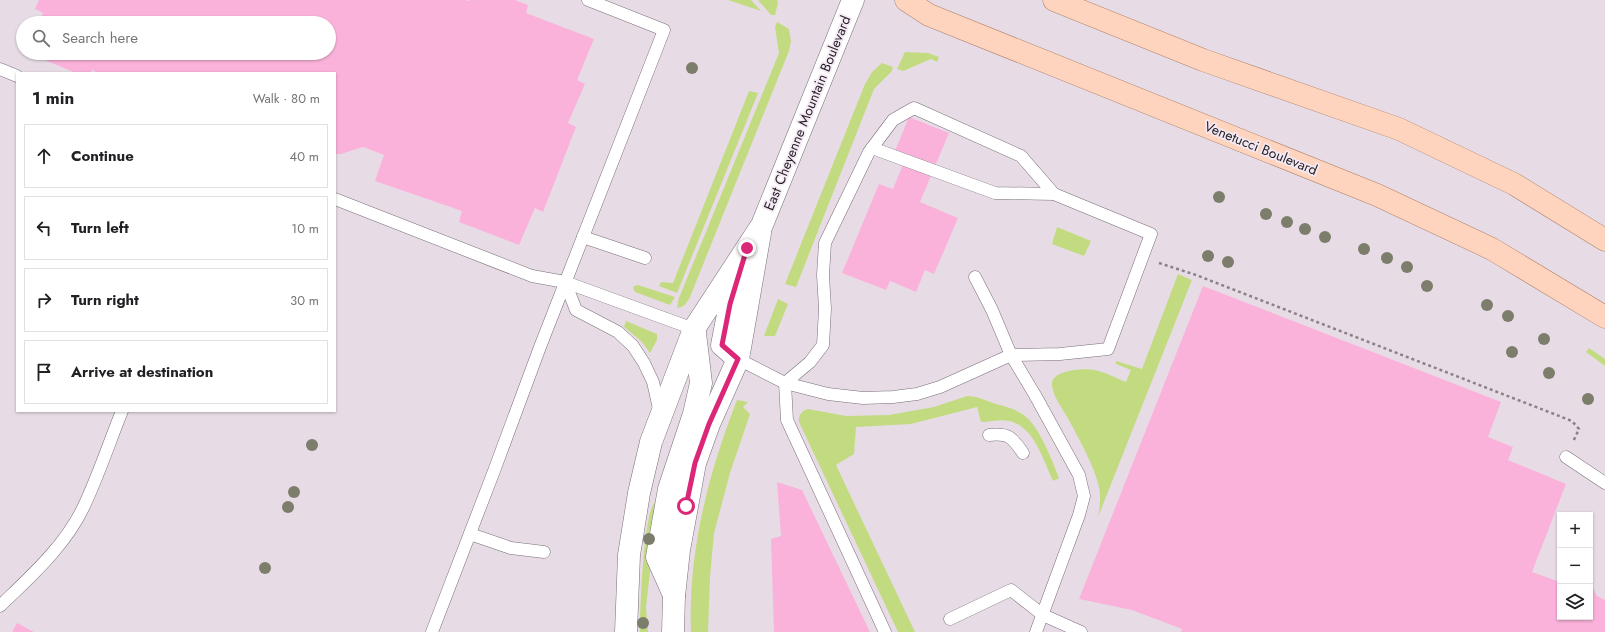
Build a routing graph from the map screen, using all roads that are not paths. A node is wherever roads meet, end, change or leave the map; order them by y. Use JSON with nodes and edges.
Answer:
{"nodes":[{"id":1,"x":588,"y":0,"type":"edge"},
{"id":2,"x":853,"y":0,"type":"edge"},
{"id":3,"x":906,"y":0,"type":"edge"},
{"id":4,"x":1054,"y":0,"type":"edge"},
{"id":5,"x":0,"y":69,"type":"edge"},
{"id":6,"x":16,"y":76,"type":"edge"},
{"id":7,"x":872,"y":148,"type":"junction"},
{"id":8,"x":1054,"y":194,"type":"junction"},
{"id":9,"x":336,"y":199,"type":"edge"},
{"id":10,"x":762,"y":225,"type":"junction"},
{"id":11,"x":583,"y":237,"type":"junction"},
{"id":12,"x":1605,"y":240,"type":"edge"},
{"id":13,"x":747,"y":248,"type":"junction"},
{"id":14,"x":645,"y":258,"type":"dead end"},
{"id":15,"x":975,"y":277,"type":"dead end"},
{"id":16,"x":565,"y":282,"type":"junction"},
{"id":17,"x":1605,"y":317,"type":"edge"},
{"id":18,"x":694,"y":329,"type":"junction"},
{"id":19,"x":1011,"y":355,"type":"junction"},
{"id":20,"x":738,"y":359,"type":"junction"},
{"id":21,"x":785,"y":383,"type":"junction"},
{"id":22,"x":122,"y":412,"type":"edge"},
{"id":23,"x":661,"y":416,"type":"junction"},
{"id":24,"x":989,"y":435,"type":"dead end"},
{"id":25,"x":1023,"y":453,"type":"dead end"},
{"id":26,"x":1566,"y":457,"type":"road end"},
{"id":27,"x":1605,"y":483,"type":"edge"},
{"id":28,"x":470,"y":534,"type":"junction"},
{"id":29,"x":544,"y":552,"type":"dead end"},
{"id":30,"x":674,"y":596,"type":"junction"},
{"id":31,"x":0,"y":606,"type":"edge"},
{"id":32,"x":1043,"y":615,"type":"junction"},
{"id":33,"x":950,"y":619,"type":"dead end"},
{"id":34,"x":432,"y":632,"type":"edge"},
{"id":35,"x":626,"y":632,"type":"edge"},
{"id":36,"x":673,"y":632,"type":"edge"},
{"id":37,"x":886,"y":632,"type":"edge"},
{"id":38,"x":1036,"y":632,"type":"edge"},
{"id":39,"x":1082,"y":632,"type":"edge"}],
"edges":[{"from":1,"to":11,"type":"lane"},
{"from":2,"to":10,"type":"street","name":"East Cheyenne Mountain Boulevard"},
{"from":3,"to":17,"type":"main road","name":"Venetucci Boulevard"},
{"from":4,"to":12,"type":"main road"},
{"from":5,"to":6,"type":"lane"},
{"from":7,"to":8,"type":"lane"},
{"from":7,"to":8,"type":"lane"},
{"from":7,"to":21,"type":"lane"},
{"from":8,"to":19,"type":"lane"},
{"from":9,"to":16,"type":"lane"},
{"from":10,"to":13,"type":"street","name":"East Cheyenne Mountain Boulevard"},
{"from":10,"to":20,"type":"street","name":"East Cheyenne Mountain Boulevard"},
{"from":11,"to":14,"type":"lane"},
{"from":11,"to":16,"type":"lane"},
{"from":13,"to":18,"type":"street","name":"East Cheyenne Mountain Boulevard"},
{"from":13,"to":20,"type":"street","name":"East Cheyenne Mountain Boulevard"},
{"from":15,"to":19,"type":"lane"},
{"from":16,"to":18,"type":"lane"},
{"from":16,"to":23,"type":"lane"},
{"from":16,"to":28,"type":"lane"},
{"from":18,"to":23,"type":"street","name":"East Cheyenne Mountain Boulevard"},
{"from":18,"to":30,"type":"street","name":"East Cheyenne Mountain Boulevard"},
{"from":19,"to":21,"type":"lane"},
{"from":19,"to":32,"type":"lane"},
{"from":20,"to":21,"type":"lane"},
{"from":20,"to":30,"type":"street","name":"East Cheyenne Mountain Boulevard"},
{"from":21,"to":37,"type":"lane"},
{"from":22,"to":31,"type":"lane"},
{"from":23,"to":35,"type":"street","name":"East Cheyenne Mountain Boulevard"},
{"from":24,"to":25,"type":"lane"},
{"from":26,"to":27,"type":"lane"},
{"from":28,"to":29,"type":"lane"},
{"from":28,"to":34,"type":"lane"},
{"from":30,"to":36,"type":"street","name":"East Cheyenne Mountain Boulevard"},
{"from":32,"to":33,"type":"lane"},
{"from":32,"to":38,"type":"lane"},
{"from":32,"to":39,"type":"lane"}]}
